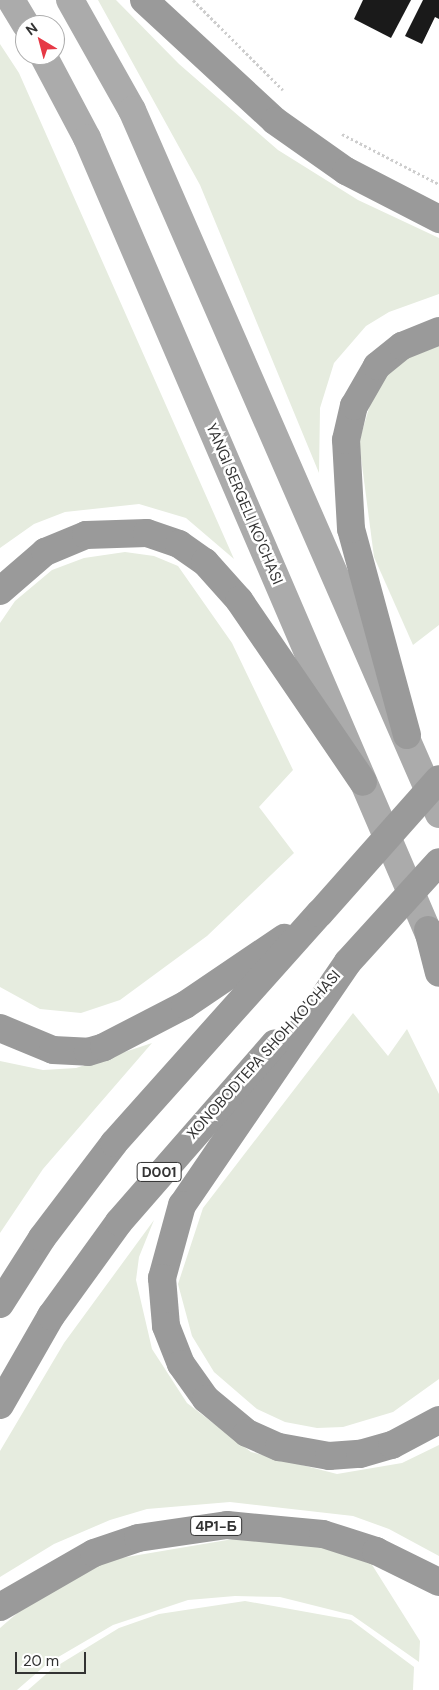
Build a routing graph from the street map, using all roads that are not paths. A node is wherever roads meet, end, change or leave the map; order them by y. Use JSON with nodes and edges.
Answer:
{"nodes":[{"id":1,"x":11,"y":0,"type":"edge"},
{"id":2,"x":70,"y":0,"type":"edge"},
{"id":3,"x":144,"y":0,"type":"edge"},
{"id":4,"x":20,"y":15,"type":"edge"},
{"id":5,"x":48,"y":65,"type":"edge"},
{"id":6,"x":439,"y":219,"type":"edge"},
{"id":7,"x":439,"y":331,"type":"edge"},
{"id":8,"x":0,"y":591,"type":"edge"},
{"id":9,"x":407,"y":735,"type":"junction"},
{"id":10,"x":439,"y":779,"type":"edge"},
{"id":11,"x":363,"y":782,"type":"junction"},
{"id":12,"x":439,"y":814,"type":"edge"},
{"id":13,"x":439,"y":862,"type":"edge"},
{"id":14,"x":320,"y":913,"type":"junction"},
{"id":15,"x":428,"y":930,"type":"junction"},
{"id":16,"x":439,"y":956,"type":"edge"},
{"id":17,"x":348,"y":962,"type":"junction"},
{"id":18,"x":439,"y":973,"type":"edge"},
{"id":19,"x":0,"y":1028,"type":"edge"},
{"id":20,"x":0,"y":1304,"type":"edge"},
{"id":21,"x":0,"y":1405,"type":"edge"},
{"id":22,"x":439,"y":1420,"type":"edge"},
{"id":23,"x":439,"y":1582,"type":"edge"},
{"id":24,"x":0,"y":1607,"type":"edge"}],
"edges":[{"from":1,"to":4,"type":"main road"},
{"from":2,"to":9,"type":"main road"},
{"from":3,"to":6,"type":"highway"},
{"from":5,"to":11,"type":"main road","name":"YANGI SERGELI KO'CHASI"},
{"from":7,"to":9,"type":"highway"},
{"from":8,"to":11,"type":"highway"},
{"from":9,"to":12,"type":"main road"},
{"from":10,"to":14,"type":"highway","bridge":true},
{"from":11,"to":15,"type":"main road","name":"YANGI SERGELI KO'CHASI"},
{"from":13,"to":17,"type":"highway","name":"XONOBODTEPA SHOH KO'CHASI","number":"D001","bridge":true},
{"from":14,"to":19,"type":"highway"},
{"from":14,"to":20,"type":"highway"},
{"from":15,"to":16,"type":"main road","name":"YANGI SERGELI KO'CHASI"},
{"from":15,"to":18,"type":"highway"},
{"from":17,"to":21,"type":"highway","name":"XONOBODTEPA SHOH KO'CHASI","number":"D001"},
{"from":17,"to":22,"type":"highway"},
{"from":23,"to":24,"type":"highway","number":"4Р1-Б"}]}
